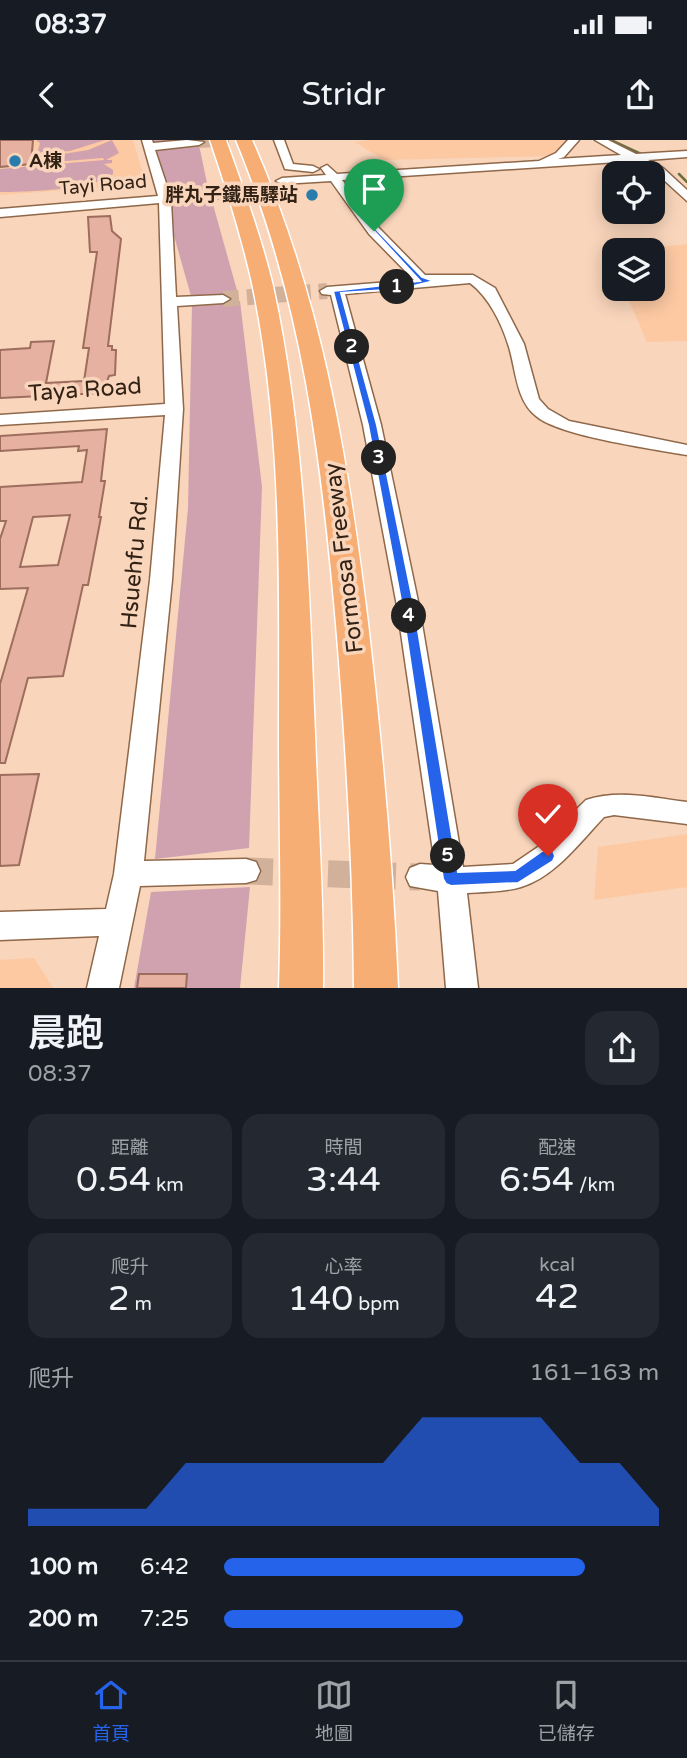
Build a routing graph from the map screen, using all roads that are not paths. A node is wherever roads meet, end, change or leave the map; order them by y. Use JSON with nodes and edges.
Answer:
{"nodes":[{"id":1,"x":244,"y":140,"type":"edge"},
{"id":2,"x":279,"y":140,"type":"edge"},
{"id":3,"x":573,"y":140,"type":"edge"},
{"id":4,"x":600,"y":140,"type":"edge"},
{"id":5,"x":209,"y":141,"type":"edge"},
{"id":6,"x":148,"y":143,"type":"edge"},
{"id":7,"x":687,"y":154,"type":"edge"},
{"id":8,"x":642,"y":161,"type":"edge"},
{"id":9,"x":649,"y":161,"type":"edge"},
{"id":10,"x":602,"y":164,"type":"edge"},
{"id":11,"x":665,"y":164,"type":"edge"},
{"id":12,"x":684,"y":164,"type":"edge"},
{"id":13,"x":334,"y":176,"type":"junction"},
{"id":14,"x":665,"y":176,"type":"edge"},
{"id":15,"x":284,"y":185,"type":"tunnel mouth"},
{"id":16,"x":209,"y":191,"type":"tunnel mouth"},
{"id":17,"x":164,"y":195,"type":"junction"},
{"id":18,"x":687,"y":197,"type":"edge"},
{"id":19,"x":0,"y":204,"type":"edge"},
{"id":20,"x":0,"y":213,"type":"edge"},
{"id":21,"x":430,"y":281,"type":"junction"},
{"id":22,"x":223,"y":299,"type":"tunnel mouth"},
{"id":23,"x":170,"y":302,"type":"junction"},
{"id":24,"x":174,"y":409,"type":"junction"},
{"id":25,"x":0,"y":420,"type":"edge"},
{"id":26,"x":687,"y":450,"type":"edge"},
{"id":27,"x":687,"y":813,"type":"edge"},
{"id":28,"x":246,"y":872,"type":"tunnel mouth"},
{"id":29,"x":128,"y":874,"type":"junction"},
{"id":30,"x":420,"y":877,"type":"tunnel mouth"},
{"id":31,"x":451,"y":879,"type":"junction"},
{"id":32,"x":117,"y":922,"type":"junction"},
{"id":33,"x":0,"y":926,"type":"edge"},
{"id":34,"x":103,"y":988,"type":"edge"},
{"id":35,"x":301,"y":988,"type":"edge"},
{"id":36,"x":376,"y":988,"type":"edge"},
{"id":37,"x":462,"y":988,"type":"edge"}],
"edges":[{"from":1,"to":36,"type":"highway","name":"Formosa Freeway"},
{"from":2,"to":13,"type":"street"},
{"from":3,"to":13,"type":"street"},
{"from":4,"to":8,"type":"street"},
{"from":5,"to":6,"type":"street"},
{"from":5,"to":35,"type":"highway","name":"Formosa Freeway"},
{"from":6,"to":17,"type":"street","name":"Hsuehfu Rd."},
{"from":7,"to":9,"type":"street"},
{"from":10,"to":13,"type":"street"},
{"from":11,"to":12,"type":"street"},
{"from":13,"to":15,"type":"street"},
{"from":13,"to":21,"type":"street"},
{"from":14,"to":18,"type":"street"},
{"from":16,"to":17,"type":"street","name":"Tayi Road"},
{"from":17,"to":19,"type":"street","name":"Tayi Road"},
{"from":17,"to":20,"type":"street","name":"Tayi Road"},
{"from":17,"to":23,"type":"street","name":"Hsuehfu Rd."},
{"from":21,"to":26,"type":"street"},
{"from":21,"to":31,"type":"street"},
{"from":22,"to":23,"type":"street"},
{"from":23,"to":24,"type":"street","name":"Hsuehfu Rd."},
{"from":24,"to":25,"type":"street","name":"Taya Road"},
{"from":24,"to":29,"type":"street","name":"Hsuehfu Rd."},
{"from":27,"to":31,"type":"street"},
{"from":28,"to":29,"type":"street"},
{"from":29,"to":32,"type":"street","name":"Hsuehfu Rd."},
{"from":30,"to":31,"type":"street"},
{"from":31,"to":37,"type":"street"},
{"from":32,"to":33,"type":"street"},
{"from":32,"to":34,"type":"street","name":"Hsuehfu Rd."}]}
